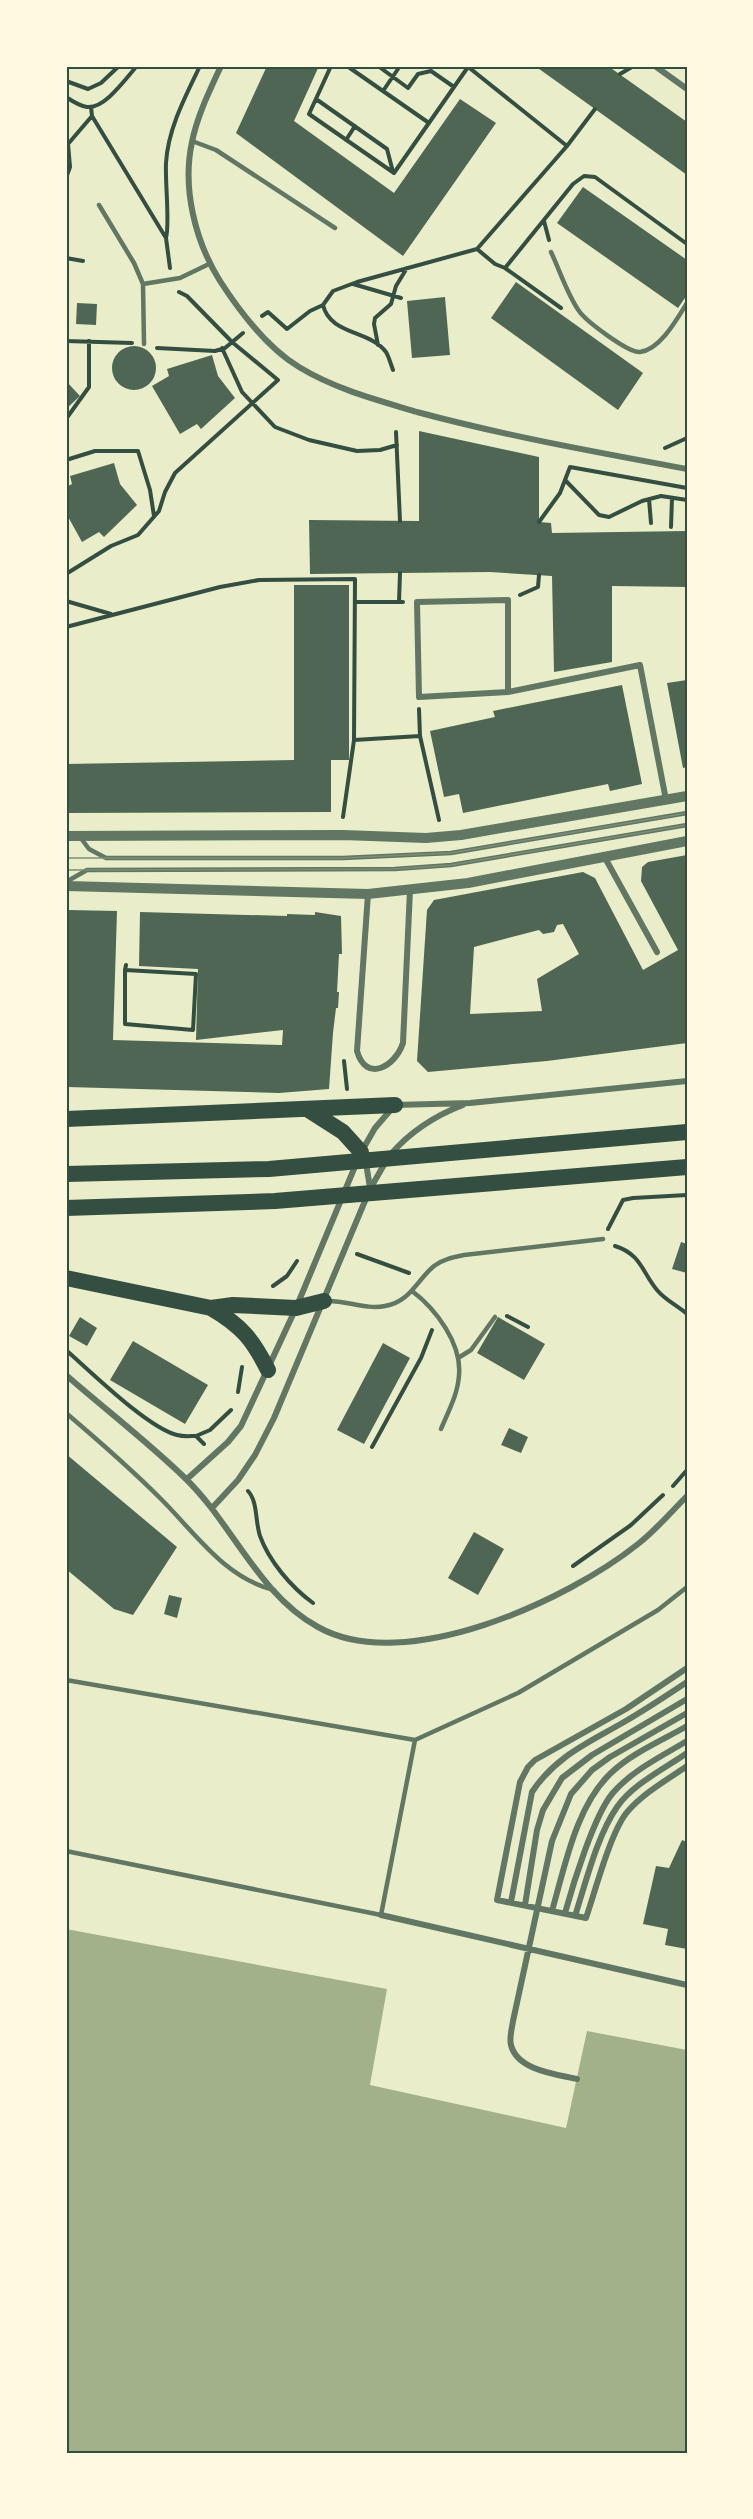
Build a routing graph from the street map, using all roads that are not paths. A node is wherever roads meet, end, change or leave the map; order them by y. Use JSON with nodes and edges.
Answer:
{"nodes":[{"id":1,"x":221,"y":66,"type":"edge"},
{"id":2,"x":655,"y":66,"type":"edge"},
{"id":3,"x":687,"y":88,"type":"edge"},
{"id":4,"x":192,"y":141,"type":"junction"},
{"id":5,"x":99,"y":205,"type":"dead end"},
{"id":6,"x":335,"y":228,"type":"dead end"},
{"id":7,"x":551,"y":252,"type":"dead end"},
{"id":8,"x":210,"y":264,"type":"junction"},
{"id":9,"x":142,"y":284,"type":"junction"},
{"id":10,"x":687,"y":303,"type":"edge"},
{"id":11,"x":144,"y":345,"type":"road end"},
{"id":12,"x":687,"y":469,"type":"edge"},
{"id":13,"x":508,"y":692,"type":"junction"},
{"id":14,"x":687,"y":796,"type":"edge"},
{"id":15,"x":666,"y":800,"type":"junction"},
{"id":16,"x":687,"y":813,"type":"edge"},
{"id":17,"x":687,"y":825,"type":"edge"},
{"id":18,"x":66,"y":836,"type":"edge"},
{"id":19,"x":79,"y":836,"type":"junction"},
{"id":20,"x":687,"y":841,"type":"edge"},
{"id":21,"x":604,"y":856,"type":"junction"},
{"id":22,"x":66,"y":884,"type":"edge"},
{"id":23,"x":410,"y":890,"type":"junction"},
{"id":24,"x":368,"y":894,"type":"junction"},
{"id":25,"x":657,"y":952,"type":"dead end"},
{"id":26,"x":687,"y":1081,"type":"edge"},
{"id":27,"x":470,"y":1103,"type":"junction"},
{"id":28,"x":395,"y":1105,"type":"junction"},
{"id":29,"x":307,"y":1109,"type":"junction"},
{"id":30,"x":66,"y":1119,"type":"edge"},
{"id":31,"x":687,"y":1132,"type":"edge"},
{"id":32,"x":361,"y":1152,"type":"junction"},
{"id":33,"x":687,"y":1167,"type":"edge"},
{"id":34,"x":66,"y":1174,"type":"edge"},
{"id":35,"x":370,"y":1189,"type":"junction"},
{"id":36,"x":66,"y":1208,"type":"edge"},
{"id":37,"x":603,"y":1239,"type":"road end"},
{"id":38,"x":66,"y":1278,"type":"edge"},
{"id":39,"x":412,"y":1291,"type":"junction"},
{"id":40,"x":324,"y":1301,"type":"junction"},
{"id":41,"x":211,"y":1308,"type":"junction"},
{"id":42,"x":296,"y":1308,"type":"junction"},
{"id":43,"x":495,"y":1317,"type":"dead end"},
{"id":44,"x":458,"y":1358,"type":"junction"},
{"id":45,"x":268,"y":1371,"type":"junction"},
{"id":46,"x":66,"y":1375,"type":"edge"},
{"id":47,"x":66,"y":1413,"type":"edge"},
{"id":48,"x":441,"y":1429,"type":"dead end"},
{"id":49,"x":187,"y":1479,"type":"junction"},
{"id":50,"x":687,"y":1496,"type":"edge"},
{"id":51,"x":212,"y":1508,"type":"junction"},
{"id":52,"x":687,"y":1587,"type":"edge"},
{"id":53,"x":274,"y":1591,"type":"junction"},
{"id":54,"x":687,"y":1668,"type":"edge"},
{"id":55,"x":66,"y":1680,"type":"edge"},
{"id":56,"x":687,"y":1682,"type":"edge"},
{"id":57,"x":687,"y":1699,"type":"edge"},
{"id":58,"x":687,"y":1713,"type":"edge"},
{"id":59,"x":687,"y":1726,"type":"edge"},
{"id":60,"x":415,"y":1740,"type":"junction"},
{"id":61,"x":687,"y":1741,"type":"edge"},
{"id":62,"x":687,"y":1753,"type":"edge"},
{"id":63,"x":687,"y":1766,"type":"edge"},
{"id":64,"x":66,"y":1851,"type":"edge"},
{"id":65,"x":511,"y":1902,"type":"junction"},
{"id":66,"x":525,"y":1905,"type":"junction"},
{"id":67,"x":538,"y":1908,"type":"junction"},
{"id":68,"x":552,"y":1911,"type":"junction"},
{"id":69,"x":565,"y":1913,"type":"junction"},
{"id":70,"x":381,"y":1915,"type":"junction"},
{"id":71,"x":575,"y":1916,"type":"junction"},
{"id":72,"x":528,"y":1950,"type":"junction"},
{"id":73,"x":687,"y":1985,"type":"edge"},
{"id":74,"x":577,"y":2079,"type":"dead end"}],
"edges":[{"from":1,"to":4,"type":"street"},
{"from":2,"to":3,"type":"street"},
{"from":4,"to":6,"type":"lane"},
{"from":4,"to":8,"type":"street"},
{"from":5,"to":9,"type":"lane"},
{"from":7,"to":10,"type":"lane"},
{"from":8,"to":9,"type":"lane"},
{"from":8,"to":12,"type":"street"},
{"from":9,"to":11,"type":"lane"},
{"from":13,"to":13,"type":"street"},
{"from":13,"to":15,"type":"street"},
{"from":14,"to":15,"type":"street"},
{"from":15,"to":19,"type":"street"},
{"from":16,"to":19,"type":"lane"},
{"from":17,"to":22,"type":"lane"},
{"from":18,"to":19,"type":"street"},
{"from":20,"to":21,"type":"street"},
{"from":21,"to":23,"type":"street"},
{"from":21,"to":25,"type":"street"},
{"from":22,"to":24,"type":"street"},
{"from":23,"to":24,"type":"street"},
{"from":23,"to":24,"type":"street"},
{"from":26,"to":27,"type":"street"},
{"from":27,"to":28,"type":"street"},
{"from":27,"to":35,"type":"street"},
{"from":28,"to":29,"type":"highway"},
{"from":28,"to":32,"type":"street"},
{"from":29,"to":30,"type":"highway"},
{"from":29,"to":32,"type":"highway"},
{"from":31,"to":34,"type":"highway"},
{"from":32,"to":35,"type":"street"},
{"from":32,"to":42,"type":"street"},
{"from":33,"to":36,"type":"highway"},
{"from":35,"to":40,"type":"street"},
{"from":37,"to":39,"type":"lane"},
{"from":38,"to":41,"type":"highway"},
{"from":39,"to":40,"type":"lane"},
{"from":39,"to":44,"type":"lane"},
{"from":40,"to":42,"type":"highway"},
{"from":40,"to":51,"type":"street"},
{"from":41,"to":42,"type":"highway"},
{"from":41,"to":45,"type":"highway"},
{"from":42,"to":45,"type":"street"},
{"from":43,"to":44,"type":"lane"},
{"from":44,"to":48,"type":"lane"},
{"from":45,"to":49,"type":"street"},
{"from":46,"to":49,"type":"street"},
{"from":47,"to":53,"type":"lane"},
{"from":49,"to":51,"type":"street"},
{"from":50,"to":53,"type":"street"},
{"from":51,"to":53,"type":"street"},
{"from":52,"to":60,"type":"lane"},
{"from":54,"to":65,"type":"street"},
{"from":55,"to":60,"type":"lane"},
{"from":56,"to":65,"type":"street"},
{"from":57,"to":66,"type":"street"},
{"from":58,"to":67,"type":"street"},
{"from":59,"to":68,"type":"street"},
{"from":60,"to":70,"type":"lane"},
{"from":61,"to":69,"type":"street"},
{"from":62,"to":71,"type":"street"},
{"from":63,"to":71,"type":"street"},
{"from":64,"to":70,"type":"lane"},
{"from":65,"to":66,"type":"street"},
{"from":66,"to":67,"type":"street"},
{"from":67,"to":68,"type":"street"},
{"from":67,"to":72,"type":"street"},
{"from":68,"to":69,"type":"street"},
{"from":69,"to":71,"type":"street"},
{"from":70,"to":72,"type":"street"},
{"from":72,"to":73,"type":"street"},
{"from":72,"to":74,"type":"street"}]}
